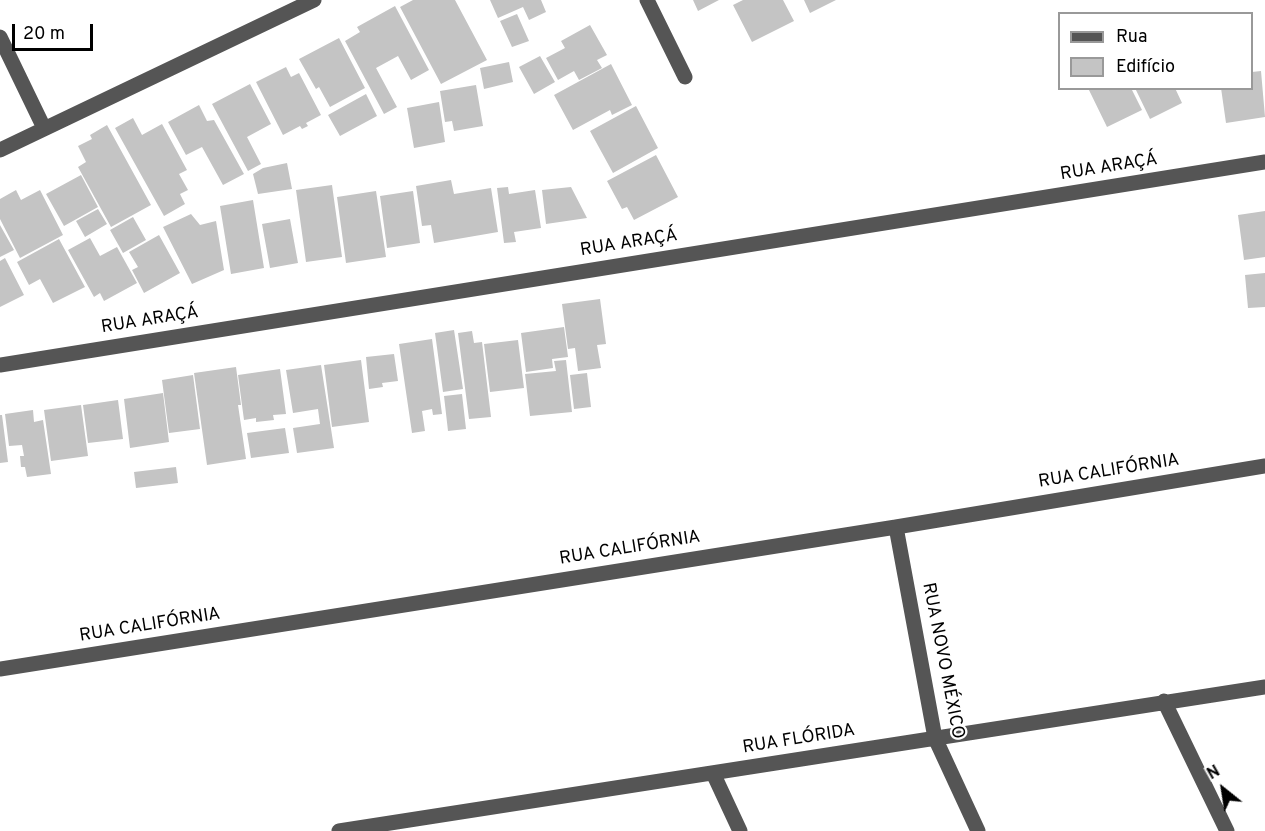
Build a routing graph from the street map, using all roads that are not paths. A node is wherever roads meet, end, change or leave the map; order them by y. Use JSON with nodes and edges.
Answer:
{"nodes":[{"id":1,"x":314,"y":0,"type":"edge"},
{"id":2,"x":647,"y":0,"type":"edge"},
{"id":3,"x":0,"y":37,"type":"edge"},
{"id":4,"x":685,"y":77,"type":"dead end"},
{"id":5,"x":44,"y":128,"type":"junction"},
{"id":6,"x":0,"y":150,"type":"edge"},
{"id":7,"x":1265,"y":162,"type":"edge"},
{"id":8,"x":0,"y":365,"type":"edge"},
{"id":9,"x":1265,"y":466,"type":"edge"},
{"id":10,"x":896,"y":527,"type":"junction"},
{"id":11,"x":0,"y":669,"type":"edge"},
{"id":12,"x":1265,"y":687,"type":"edge"},
{"id":13,"x":1164,"y":701,"type":"junction"},
{"id":14,"x":935,"y":738,"type":"junction"},
{"id":15,"x":713,"y":773,"type":"junction"},
{"id":16,"x":339,"y":831,"type":"edge"},
{"id":17,"x":740,"y":831,"type":"edge"},
{"id":18,"x":978,"y":831,"type":"edge"},
{"id":19,"x":1227,"y":831,"type":"edge"}],
"edges":[{"from":1,"to":5,"type":"street"},
{"from":2,"to":4,"type":"street"},
{"from":3,"to":5,"type":"street"},
{"from":5,"to":6,"type":"street"},
{"from":7,"to":8,"type":"street","name":"RUA ARAÇÁ"},
{"from":9,"to":10,"type":"street","name":"RUA CALIFÓRNIA"},
{"from":10,"to":11,"type":"street","name":"RUA CALIFÓRNIA"},
{"from":10,"to":14,"type":"street","name":"RUA NOVO MÉXICO"},
{"from":12,"to":13,"type":"street","name":"RUA FLÓRIDA"},
{"from":13,"to":14,"type":"street","name":"RUA FLÓRIDA"},
{"from":13,"to":19,"type":"street"},
{"from":14,"to":15,"type":"street","name":"RUA FLÓRIDA"},
{"from":14,"to":18,"type":"street","name":"RUA NOVO MÉXICO"},
{"from":15,"to":16,"type":"street","name":"RUA FLÓRIDA"},
{"from":15,"to":17,"type":"street"}]}
